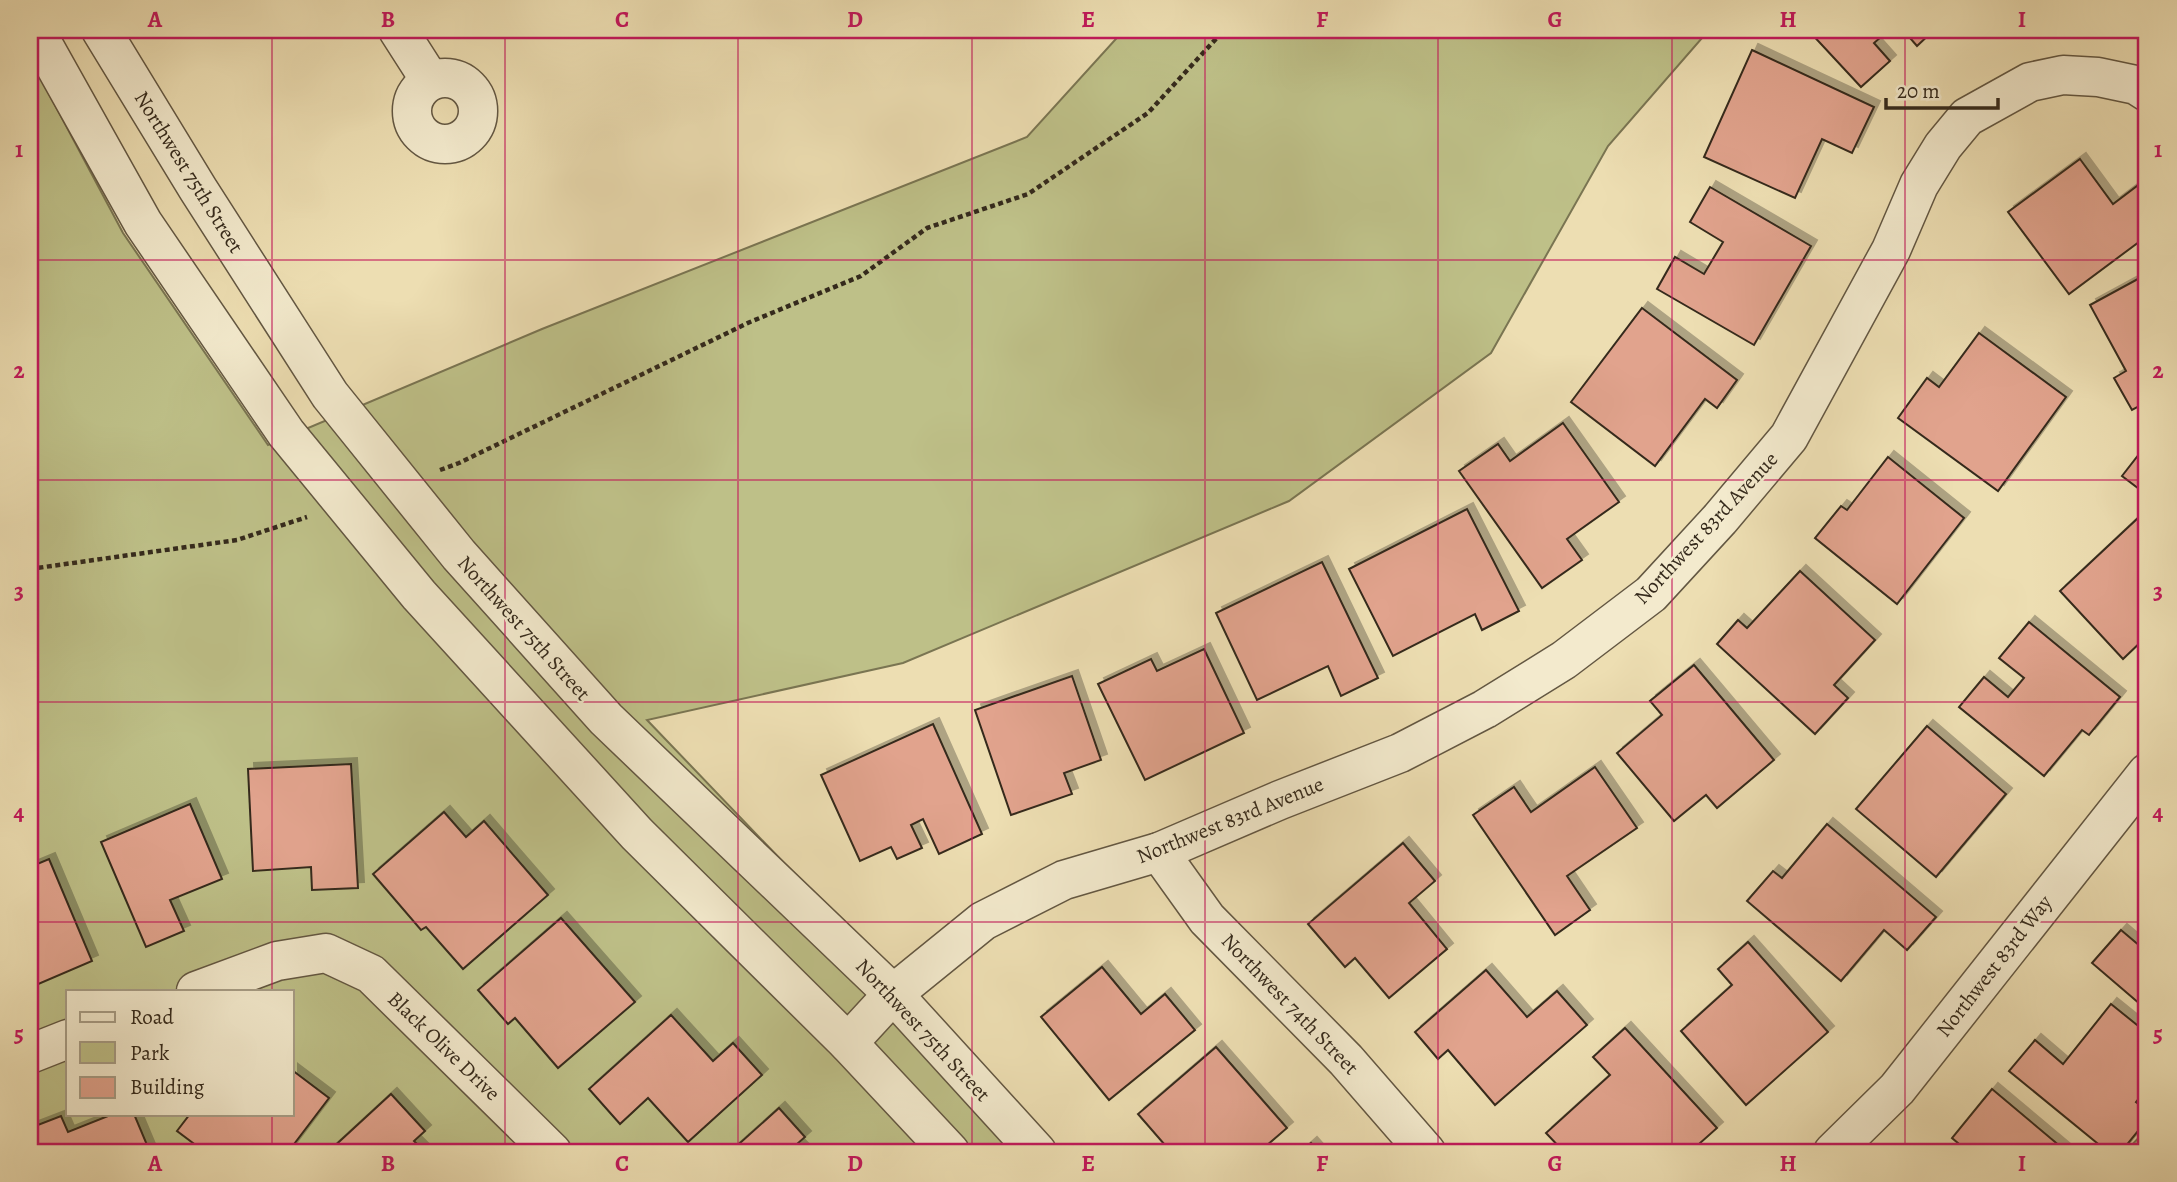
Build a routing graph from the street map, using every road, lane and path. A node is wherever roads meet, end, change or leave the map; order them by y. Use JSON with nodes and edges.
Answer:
{"nodes":[{"id":1,"x":35,"y":30,"type":"edge"},
{"id":2,"x":101,"y":30,"type":"edge"},
{"id":3,"x":398,"y":30,"type":"edge"},
{"id":4,"x":1224,"y":30,"type":"edge"},
{"id":5,"x":430,"y":80,"type":"dead end"},
{"id":6,"x":2147,"y":92,"type":"edge"},
{"id":7,"x":401,"y":484,"type":"junction"},
{"id":8,"x":344,"y":504,"type":"junction"},
{"id":9,"x":30,"y":569,"type":"edge"},
{"id":10,"x":2147,"y":773,"type":"edge"},
{"id":11,"x":1159,"y":852,"type":"junction"},
{"id":12,"x":199,"y":990,"type":"edge"},
{"id":13,"x":893,"y":994,"type":"junction"},
{"id":14,"x":66,"y":1040,"type":"edge"},
{"id":15,"x":848,"y":1043,"type":"junction"},
{"id":16,"x":30,"y":1054,"type":"edge"},
{"id":17,"x":552,"y":1152,"type":"edge"},
{"id":18,"x":950,"y":1152,"type":"edge"},
{"id":19,"x":1037,"y":1152,"type":"edge"},
{"id":20,"x":1426,"y":1152,"type":"edge"},
{"id":21,"x":1833,"y":1152,"type":"edge"}],
"edges":[{"from":1,"to":8,"type":"street"},
{"from":2,"to":7,"type":"street","name":"Northwest 75th Street"},
{"from":3,"to":5,"type":"street"},
{"from":4,"to":7,"type":"path"},
{"from":6,"to":11,"type":"street","name":"Northwest 83rd Avenue"},
{"from":7,"to":13,"type":"street","name":"Northwest 75th Street"},
{"from":8,"to":9,"type":"path"},
{"from":8,"to":15,"type":"street"},
{"from":10,"to":21,"type":"street","name":"Northwest 83rd Way"},
{"from":11,"to":13,"type":"street","name":"Northwest 83rd Avenue"},
{"from":11,"to":20,"type":"street","name":"Northwest 74th Street"},
{"from":12,"to":17,"type":"street","name":"Black Olive Drive"},
{"from":13,"to":15,"type":"street","name":"Northwest 83rd Avenue"},
{"from":13,"to":19,"type":"street","name":"Northwest 75th Street"},
{"from":14,"to":16,"type":"street"},
{"from":15,"to":18,"type":"street"}]}
